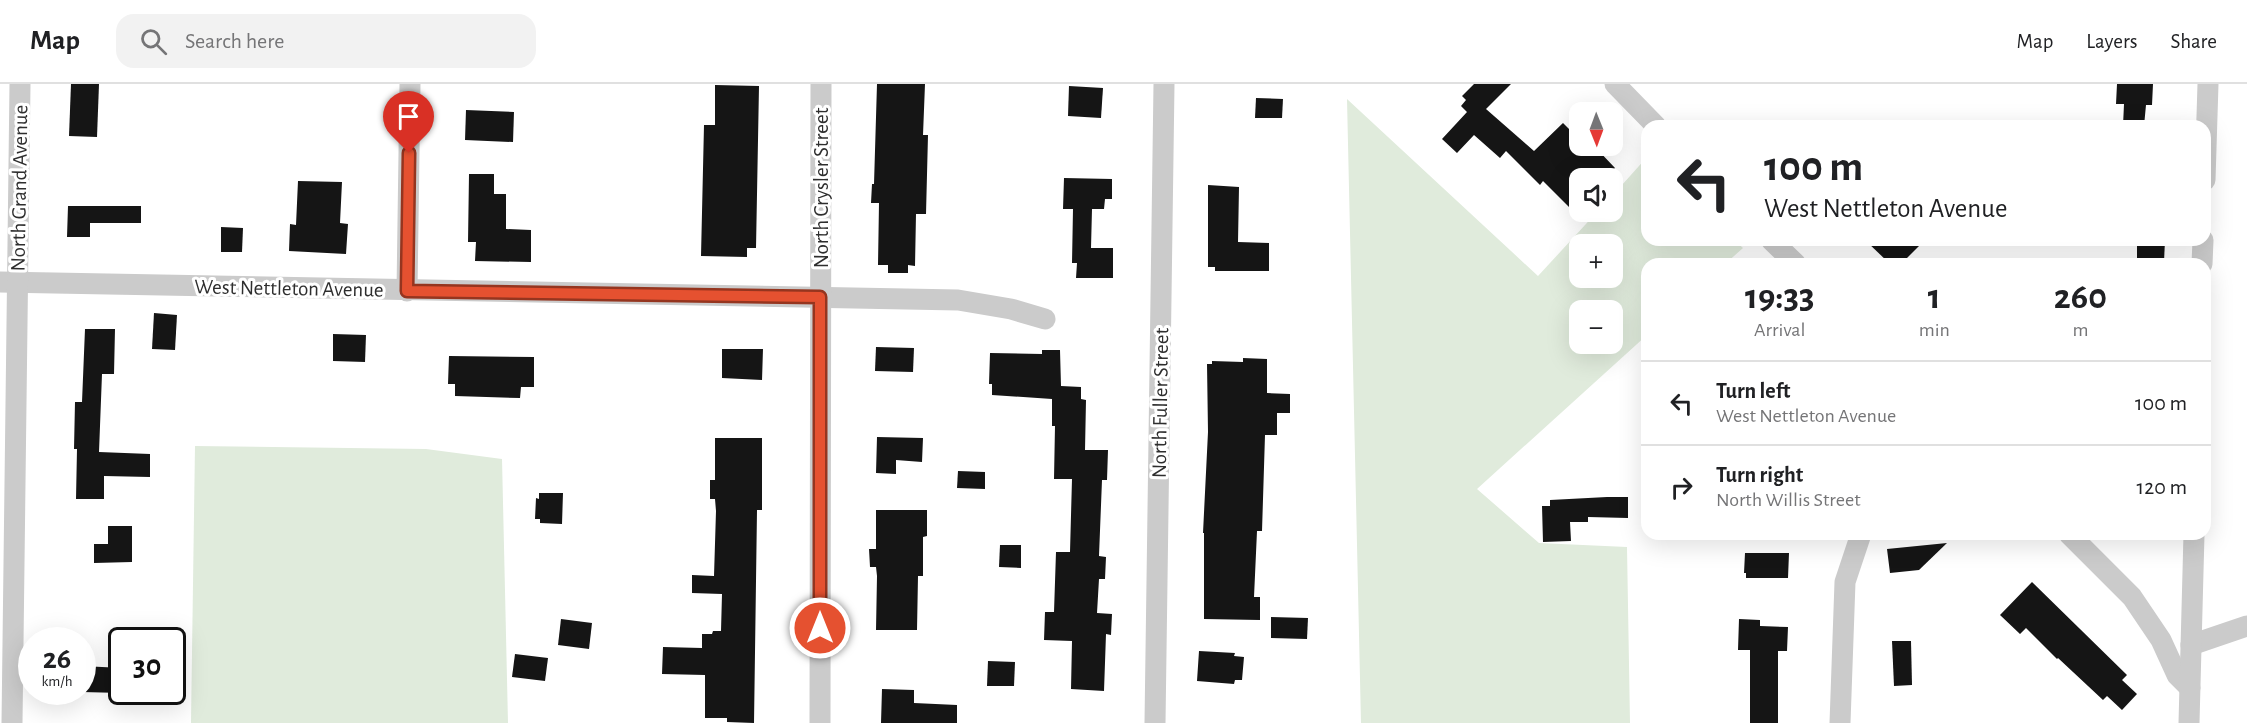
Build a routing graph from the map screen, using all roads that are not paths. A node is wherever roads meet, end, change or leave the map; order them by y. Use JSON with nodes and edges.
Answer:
{"nodes":[{"id":1,"x":20,"y":84,"type":"edge"},
{"id":2,"x":410,"y":84,"type":"edge"},
{"id":3,"x":821,"y":84,"type":"edge"},
{"id":4,"x":1164,"y":84,"type":"edge"},
{"id":5,"x":1615,"y":84,"type":"edge"},
{"id":6,"x":2208,"y":84,"type":"edge"},
{"id":7,"x":1650,"y":120,"type":"edge"},
{"id":8,"x":2207,"y":120,"type":"edge"},
{"id":9,"x":1777,"y":246,"type":"edge"},
{"id":10,"x":1790,"y":258,"type":"edge"},
{"id":11,"x":9,"y":282,"type":"edge"},
{"id":12,"x":407,"y":291,"type":"junction"},
{"id":13,"x":820,"y":297,"type":"junction"},
{"id":14,"x":1045,"y":319,"type":"dead end"},
{"id":15,"x":1859,"y":540,"type":"edge"},
{"id":16,"x":2076,"y":540,"type":"edge"},
{"id":17,"x":2194,"y":540,"type":"edge"},
{"id":18,"x":2247,"y":626,"type":"edge"},
{"id":19,"x":2191,"y":645,"type":"junction"},
{"id":20,"x":2190,"y":688,"type":"junction"},
{"id":21,"x":12,"y":723,"type":"edge"},
{"id":22,"x":820,"y":723,"type":"edge"},
{"id":23,"x":1155,"y":723,"type":"edge"},
{"id":24,"x":1840,"y":723,"type":"edge"},
{"id":25,"x":2189,"y":723,"type":"edge"}],
"edges":[{"from":1,"to":11,"type":"street","name":"North Grand Avenue"},
{"from":2,"to":12,"type":"street"},
{"from":3,"to":13,"type":"street","name":"North Crysler Street"},
{"from":4,"to":23,"type":"street","name":"North Fuller Street"},
{"from":5,"to":7,"type":"street"},
{"from":6,"to":8,"type":"street"},
{"from":9,"to":10,"type":"street"},
{"from":11,"to":12,"type":"street","name":"West Nettleton Avenue"},
{"from":11,"to":21,"type":"street","name":"North Grand Avenue"},
{"from":12,"to":13,"type":"street","name":"West Nettleton Avenue"},
{"from":13,"to":14,"type":"street","name":"West Nettleton Avenue"},
{"from":13,"to":22,"type":"street","name":"North Crysler Street"},
{"from":15,"to":24,"type":"street"},
{"from":16,"to":20,"type":"street"},
{"from":17,"to":19,"type":"street"},
{"from":18,"to":19,"type":"street"},
{"from":19,"to":20,"type":"street"},
{"from":20,"to":25,"type":"street"}]}
